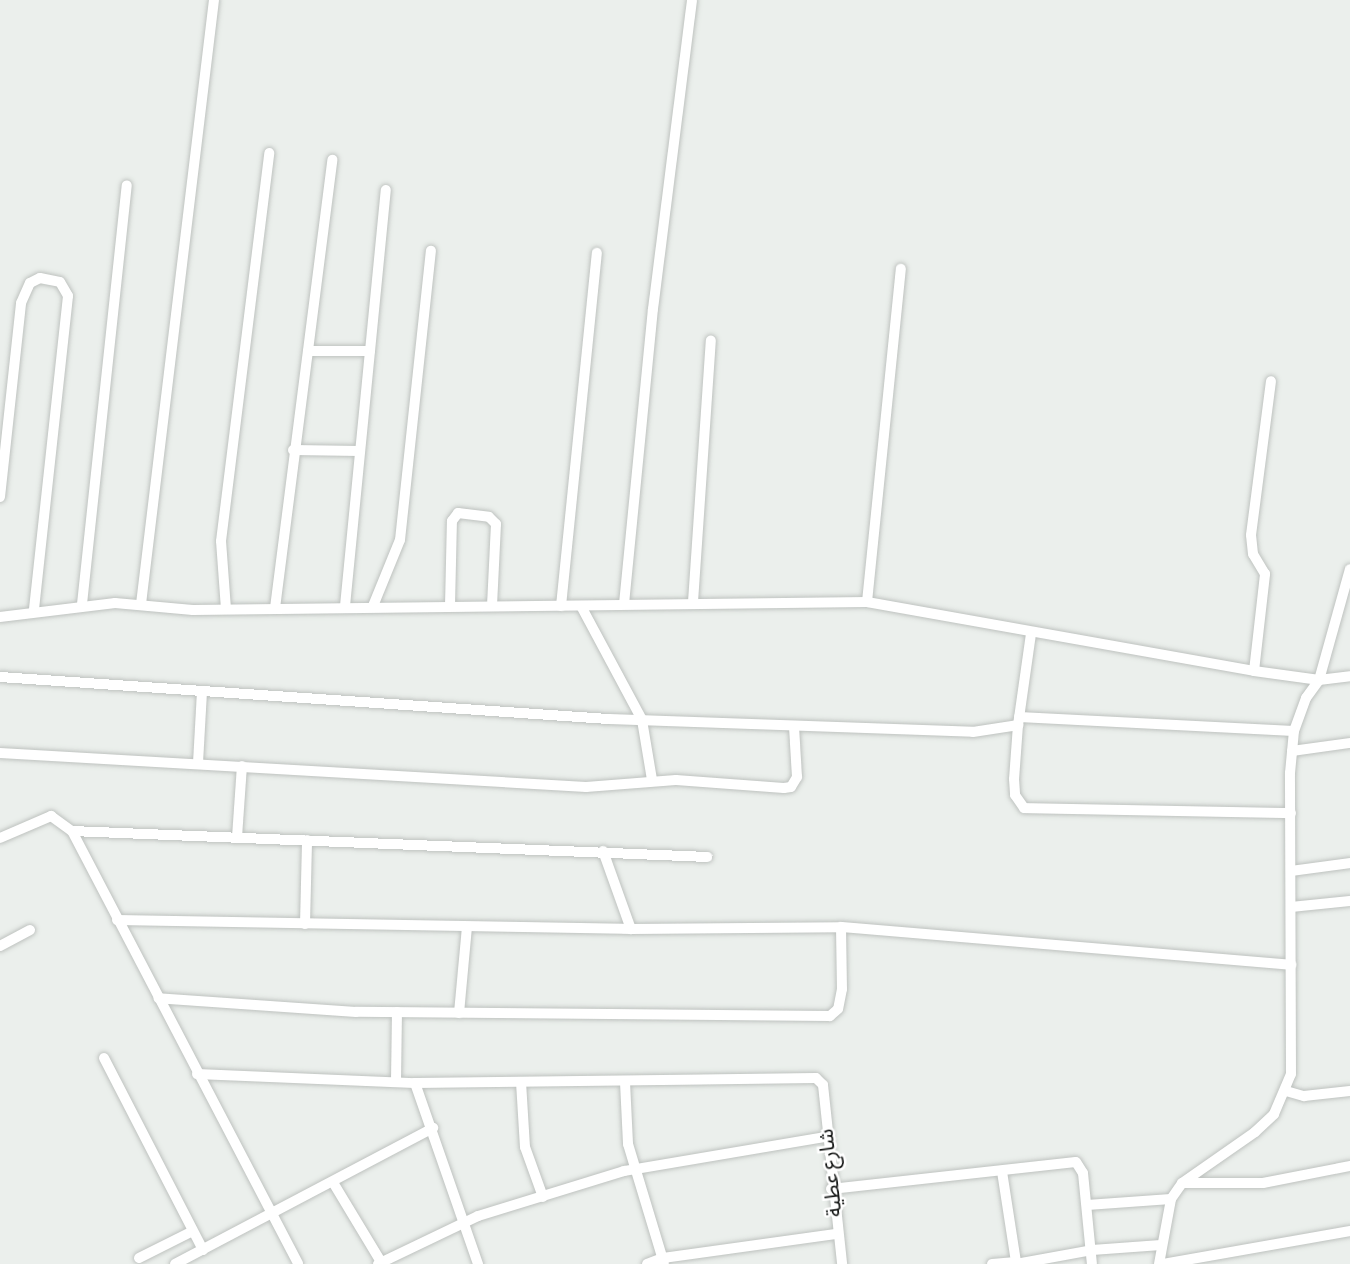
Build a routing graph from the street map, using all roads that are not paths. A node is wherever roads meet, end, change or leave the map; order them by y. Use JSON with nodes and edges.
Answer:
{"nodes":[{"id":1,"x":214,"y":0,"type":"edge"},
{"id":2,"x":692,"y":0,"type":"edge"},
{"id":3,"x":269,"y":153,"type":"dead end"},
{"id":4,"x":332,"y":160,"type":"dead end"},
{"id":5,"x":127,"y":185,"type":"dead end"},
{"id":6,"x":386,"y":190,"type":"dead end"},
{"id":7,"x":431,"y":251,"type":"dead end"},
{"id":8,"x":597,"y":253,"type":"dead end"},
{"id":9,"x":901,"y":269,"type":"dead end"},
{"id":10,"x":712,"y":341,"type":"dead end"},
{"id":11,"x":308,"y":351,"type":"junction"},
{"id":12,"x":370,"y":351,"type":"junction"},
{"id":13,"x":1271,"y":381,"type":"dead end"},
{"id":14,"x":293,"y":450,"type":"junction"},
{"id":15,"x":360,"y":451,"type":"junction"},
{"id":16,"x":0,"y":497,"type":"edge"},
{"id":17,"x":1350,"y":569,"type":"edge"},
{"id":18,"x":692,"y":602,"type":"junction"},
{"id":19,"x":867,"y":602,"type":"junction"},
{"id":20,"x":82,"y":604,"type":"junction"},
{"id":21,"x":141,"y":604,"type":"junction"},
{"id":22,"x":624,"y":604,"type":"junction"},
{"id":23,"x":345,"y":606,"type":"junction"},
{"id":24,"x":373,"y":606,"type":"junction"},
{"id":25,"x":450,"y":606,"type":"junction"},
{"id":26,"x":492,"y":606,"type":"junction"},
{"id":27,"x":561,"y":606,"type":"junction"},
{"id":28,"x":581,"y":606,"type":"junction"},
{"id":29,"x":275,"y":608,"type":"junction"},
{"id":30,"x":226,"y":610,"type":"junction"},
{"id":31,"x":34,"y":611,"type":"junction"},
{"id":32,"x":0,"y":617,"type":"edge"},
{"id":33,"x":1031,"y":634,"type":"junction"},
{"id":34,"x":1254,"y":671,"type":"junction"},
{"id":35,"x":1350,"y":676,"type":"edge"},
{"id":36,"x":0,"y":677,"type":"edge"},
{"id":37,"x":1319,"y":680,"type":"junction"},
{"id":38,"x":202,"y":692,"type":"junction"},
{"id":39,"x":642,"y":720,"type":"junction"},
{"id":40,"x":1018,"y":721,"type":"junction"},
{"id":41,"x":794,"y":726,"type":"junction"},
{"id":42,"x":1294,"y":732,"type":"junction"},
{"id":43,"x":1350,"y":743,"type":"edge"},
{"id":44,"x":1292,"y":751,"type":"junction"},
{"id":45,"x":0,"y":753,"type":"edge"},
{"id":46,"x":198,"y":763,"type":"junction"},
{"id":47,"x":242,"y":766,"type":"junction"},
{"id":48,"x":652,"y":780,"type":"junction"},
{"id":49,"x":1291,"y":813,"type":"junction"},
{"id":50,"x":72,"y":831,"type":"junction"},
{"id":51,"x":237,"y":837,"type":"junction"},
{"id":52,"x":0,"y":838,"type":"edge"},
{"id":53,"x":307,"y":840,"type":"junction"},
{"id":54,"x":603,"y":851,"type":"junction"},
{"id":55,"x":707,"y":857,"type":"dead end"},
{"id":56,"x":1350,"y":863,"type":"edge"},
{"id":57,"x":1291,"y":871,"type":"junction"},
{"id":58,"x":1350,"y":901,"type":"edge"},
{"id":59,"x":1291,"y":906,"type":"junction"},
{"id":60,"x":117,"y":920,"type":"junction"},
{"id":61,"x":305,"y":924,"type":"junction"},
{"id":62,"x":467,"y":927,"type":"junction"},
{"id":63,"x":841,"y":927,"type":"junction"},
{"id":64,"x":631,"y":929,"type":"junction"},
{"id":65,"x":30,"y":930,"type":"dead end"},
{"id":66,"x":0,"y":946,"type":"edge"},
{"id":67,"x":1291,"y":965,"type":"junction"},
{"id":68,"x":158,"y":998,"type":"junction"},
{"id":69,"x":397,"y":1012,"type":"junction"},
{"id":70,"x":458,"y":1013,"type":"junction"},
{"id":71,"x":104,"y":1058,"type":"dead end"},
{"id":72,"x":197,"y":1074,"type":"junction"},
{"id":73,"x":396,"y":1082,"type":"junction"},
{"id":74,"x":521,"y":1082,"type":"junction"},
{"id":75,"x":625,"y":1082,"type":"junction"},
{"id":76,"x":415,"y":1083,"type":"junction"},
{"id":77,"x":1286,"y":1091,"type":"junction"},
{"id":78,"x":1350,"y":1091,"type":"edge"},
{"id":79,"x":433,"y":1128,"type":"junction"},
{"id":80,"x":825,"y":1137,"type":"junction"},
{"id":81,"x":1350,"y":1166,"type":"edge"},
{"id":82,"x":635,"y":1170,"type":"junction"},
{"id":83,"x":1002,"y":1172,"type":"junction"},
{"id":84,"x":1182,"y":1183,"type":"junction"},
{"id":85,"x":334,"y":1184,"type":"junction"},
{"id":86,"x":831,"y":1189,"type":"junction"},
{"id":87,"x":542,"y":1197,"type":"junction"},
{"id":88,"x":1171,"y":1199,"type":"junction"},
{"id":89,"x":1087,"y":1205,"type":"junction"},
{"id":90,"x":271,"y":1218,"type":"junction"},
{"id":91,"x":465,"y":1222,"type":"junction"},
{"id":92,"x":193,"y":1231,"type":"junction"},
{"id":93,"x":1350,"y":1231,"type":"edge"},
{"id":94,"x":836,"y":1234,"type":"junction"},
{"id":95,"x":1161,"y":1245,"type":"junction"},
{"id":96,"x":203,"y":1250,"type":"junction"},
{"id":97,"x":1091,"y":1250,"type":"junction"},
{"id":98,"x":139,"y":1258,"type":"dead end"},
{"id":99,"x":663,"y":1261,"type":"edge"},
{"id":100,"x":379,"y":1263,"type":"edge"},
{"id":101,"x":1016,"y":1263,"type":"edge"},
{"id":102,"x":175,"y":1264,"type":"edge"},
{"id":103,"x":298,"y":1264,"type":"edge"},
{"id":104,"x":478,"y":1264,"type":"edge"},
{"id":105,"x":648,"y":1264,"type":"edge"},
{"id":106,"x":842,"y":1264,"type":"edge"},
{"id":107,"x":992,"y":1264,"type":"edge"},
{"id":108,"x":1092,"y":1264,"type":"edge"},
{"id":109,"x":1161,"y":1264,"type":"edge"}],
"edges":[{"from":1,"to":21,"type":"street"},
{"from":2,"to":22,"type":"street"},
{"from":3,"to":30,"type":"street"},
{"from":4,"to":11,"type":"street"},
{"from":5,"to":20,"type":"street"},
{"from":6,"to":12,"type":"street"},
{"from":7,"to":24,"type":"street"},
{"from":8,"to":27,"type":"street"},
{"from":9,"to":19,"type":"street"},
{"from":10,"to":18,"type":"street"},
{"from":11,"to":12,"type":"street"},
{"from":11,"to":14,"type":"street"},
{"from":12,"to":15,"type":"street"},
{"from":13,"to":34,"type":"street"},
{"from":14,"to":15,"type":"street"},
{"from":14,"to":29,"type":"street"},
{"from":15,"to":23,"type":"street"},
{"from":16,"to":31,"type":"street"},
{"from":17,"to":37,"type":"street"},
{"from":18,"to":19,"type":"street"},
{"from":18,"to":22,"type":"street"},
{"from":19,"to":33,"type":"street"},
{"from":20,"to":21,"type":"street"},
{"from":20,"to":31,"type":"street"},
{"from":21,"to":30,"type":"street"},
{"from":22,"to":28,"type":"street"},
{"from":23,"to":24,"type":"street"},
{"from":23,"to":29,"type":"street"},
{"from":24,"to":25,"type":"street"},
{"from":25,"to":26,"type":"street"},
{"from":25,"to":26,"type":"street"},
{"from":26,"to":27,"type":"street"},
{"from":27,"to":28,"type":"street"},
{"from":28,"to":39,"type":"street"},
{"from":29,"to":30,"type":"street"},
{"from":31,"to":32,"type":"street"},
{"from":33,"to":34,"type":"street"},
{"from":33,"to":40,"type":"street"},
{"from":34,"to":37,"type":"street"},
{"from":35,"to":37,"type":"street"},
{"from":36,"to":38,"type":"street"},
{"from":37,"to":42,"type":"street"},
{"from":38,"to":39,"type":"street"},
{"from":38,"to":46,"type":"street"},
{"from":39,"to":41,"type":"street"},
{"from":39,"to":48,"type":"street"},
{"from":40,"to":41,"type":"street"},
{"from":40,"to":42,"type":"street"},
{"from":40,"to":49,"type":"street"},
{"from":41,"to":48,"type":"street"},
{"from":42,"to":44,"type":"street"},
{"from":43,"to":44,"type":"street"},
{"from":44,"to":49,"type":"street"},
{"from":45,"to":46,"type":"street"},
{"from":46,"to":47,"type":"street"},
{"from":47,"to":48,"type":"street"},
{"from":47,"to":51,"type":"street"},
{"from":49,"to":57,"type":"street"},
{"from":50,"to":51,"type":"street"},
{"from":50,"to":52,"type":"street"},
{"from":50,"to":60,"type":"street"},
{"from":51,"to":53,"type":"street"},
{"from":53,"to":54,"type":"street"},
{"from":53,"to":61,"type":"street"},
{"from":54,"to":55,"type":"street"},
{"from":54,"to":64,"type":"street"},
{"from":56,"to":57,"type":"street"},
{"from":57,"to":59,"type":"street"},
{"from":58,"to":59,"type":"street"},
{"from":59,"to":67,"type":"street"},
{"from":60,"to":61,"type":"street"},
{"from":60,"to":68,"type":"street"},
{"from":61,"to":62,"type":"street"},
{"from":62,"to":64,"type":"street"},
{"from":62,"to":70,"type":"street"},
{"from":63,"to":64,"type":"street"},
{"from":63,"to":67,"type":"street"},
{"from":63,"to":70,"type":"street"},
{"from":65,"to":66,"type":"street"},
{"from":67,"to":77,"type":"street"},
{"from":68,"to":69,"type":"street"},
{"from":68,"to":72,"type":"street"},
{"from":69,"to":70,"type":"street"},
{"from":69,"to":73,"type":"street"},
{"from":71,"to":92,"type":"street"},
{"from":72,"to":73,"type":"street"},
{"from":72,"to":90,"type":"street"},
{"from":73,"to":76,"type":"street"},
{"from":74,"to":75,"type":"street"},
{"from":74,"to":76,"type":"street"},
{"from":74,"to":87,"type":"street"},
{"from":75,"to":80,"type":"street","name":"شارع عطية"},
{"from":75,"to":82,"type":"street"},
{"from":76,"to":79,"type":"street"},
{"from":77,"to":78,"type":"street"},
{"from":77,"to":84,"type":"street"},
{"from":79,"to":85,"type":"street"},
{"from":79,"to":91,"type":"street"},
{"from":80,"to":82,"type":"street"},
{"from":80,"to":86,"type":"street","name":"شارع عطية"},
{"from":81,"to":84,"type":"street"},
{"from":82,"to":87,"type":"street"},
{"from":82,"to":99,"type":"street"},
{"from":83,"to":86,"type":"street"},
{"from":83,"to":89,"type":"street"},
{"from":83,"to":101,"type":"street"},
{"from":84,"to":88,"type":"street"},
{"from":85,"to":90,"type":"street"},
{"from":85,"to":100,"type":"street"},
{"from":86,"to":94,"type":"street","name":"شارع عطية"},
{"from":87,"to":91,"type":"street"},
{"from":88,"to":89,"type":"street"},
{"from":88,"to":95,"type":"street"},
{"from":89,"to":97,"type":"street"},
{"from":90,"to":96,"type":"street"},
{"from":90,"to":103,"type":"street"},
{"from":91,"to":100,"type":"street"},
{"from":91,"to":104,"type":"street"},
{"from":92,"to":96,"type":"street"},
{"from":92,"to":98,"type":"street"},
{"from":93,"to":109,"type":"street"},
{"from":94,"to":99,"type":"street"},
{"from":94,"to":106,"type":"street","name":"شارع عطية"},
{"from":95,"to":97,"type":"street"},
{"from":95,"to":109,"type":"street"},
{"from":96,"to":102,"type":"street"},
{"from":97,"to":101,"type":"street"},
{"from":97,"to":108,"type":"street"},
{"from":99,"to":105,"type":"street"},
{"from":101,"to":107,"type":"street"}]}
